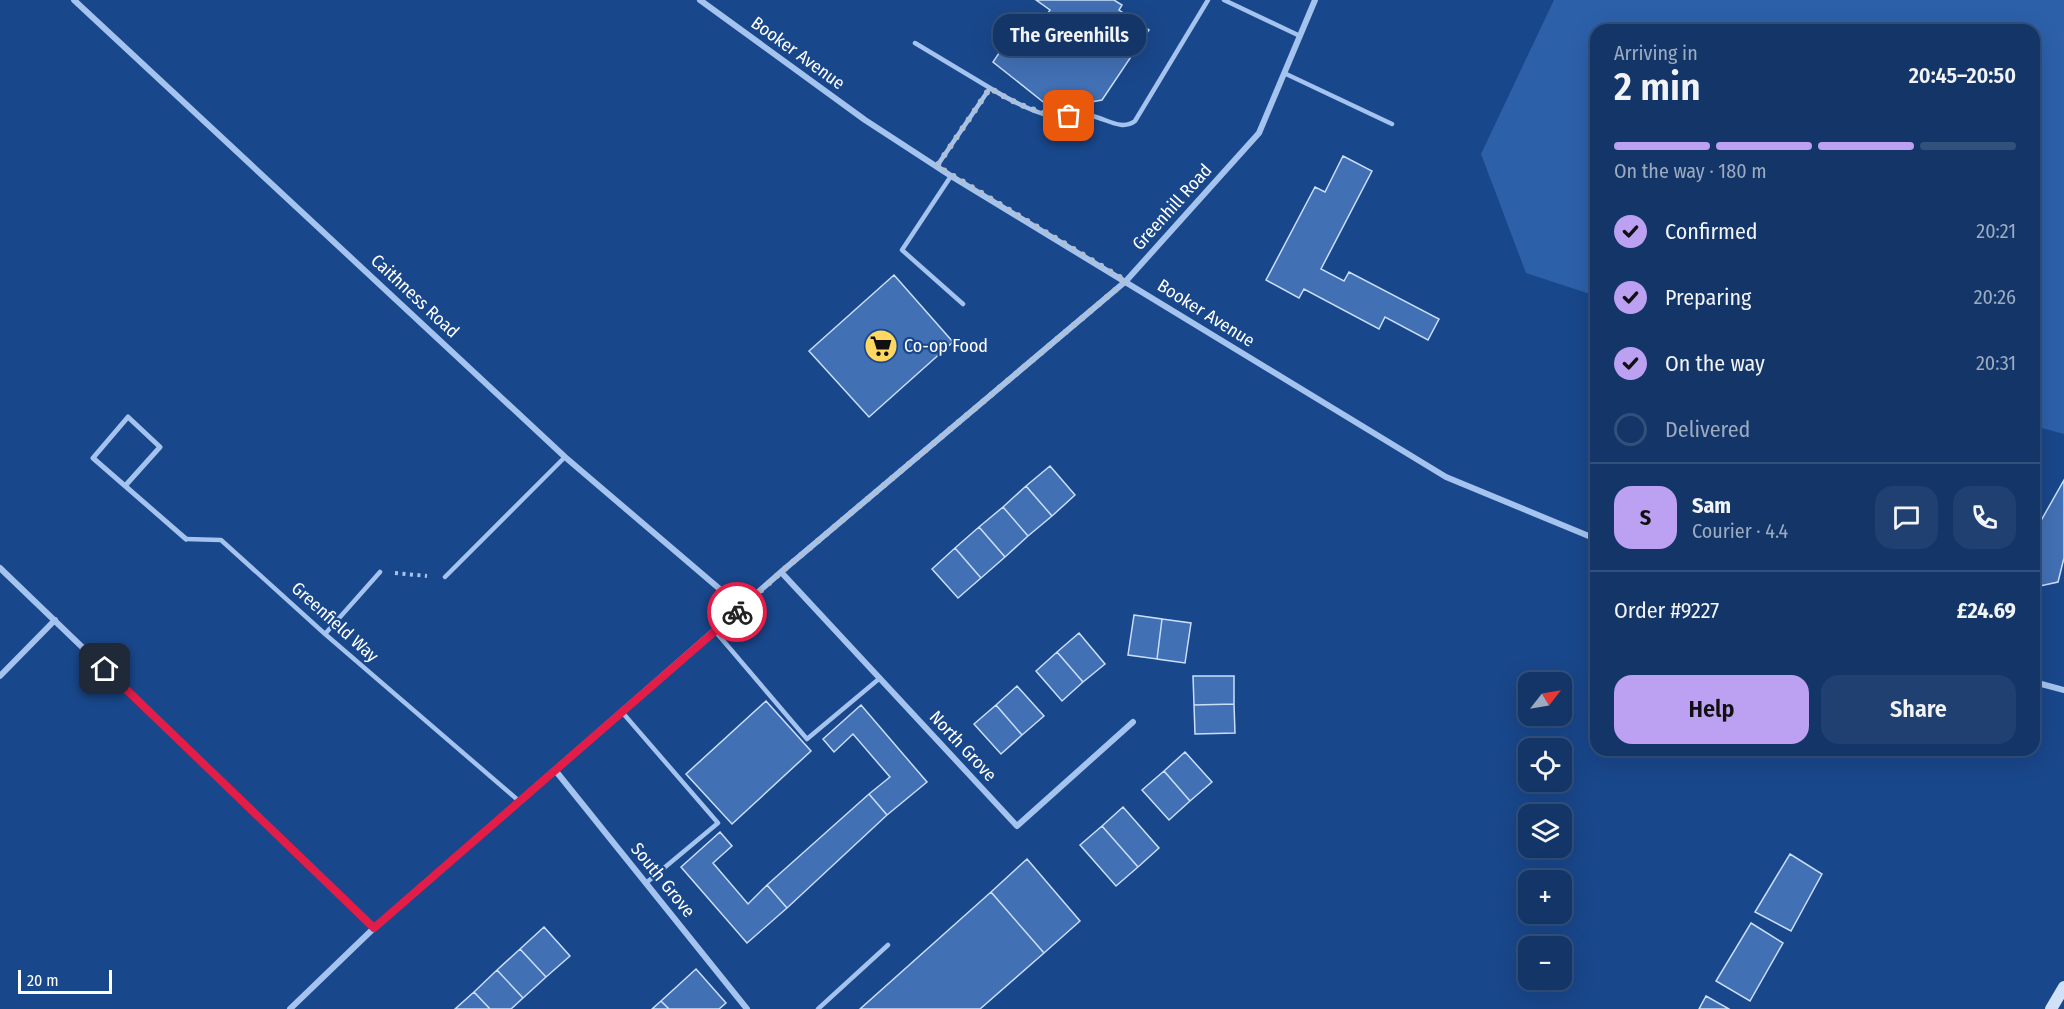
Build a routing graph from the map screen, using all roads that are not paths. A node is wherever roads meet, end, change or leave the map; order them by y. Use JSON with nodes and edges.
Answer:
{"nodes":[{"id":1,"x":74,"y":0,"type":"edge"},
{"id":2,"x":700,"y":0,"type":"edge"},
{"id":3,"x":1208,"y":0,"type":"edge"},
{"id":4,"x":1224,"y":0,"type":"edge"},
{"id":5,"x":1315,"y":0,"type":"edge"},
{"id":6,"x":1300,"y":36,"type":"junction"},
{"id":7,"x":915,"y":43,"type":"dead end"},
{"id":8,"x":1284,"y":73,"type":"junction"},
{"id":9,"x":990,"y":88,"type":"junction"},
{"id":10,"x":1392,"y":124,"type":"dead end"},
{"id":11,"x":937,"y":166,"type":"junction"},
{"id":12,"x":951,"y":176,"type":"junction"},
{"id":13,"x":1126,"y":281,"type":"junction"},
{"id":14,"x":963,"y":304,"type":"dead end"},
{"id":15,"x":565,"y":457,"type":"junction"},
{"id":16,"x":125,"y":486,"type":"junction"},
{"id":17,"x":1590,"y":537,"type":"edge"},
{"id":18,"x":186,"y":539,"type":"joint"},
{"id":19,"x":0,"y":568,"type":"edge"},
{"id":20,"x":380,"y":572,"type":"road end"},
{"id":21,"x":781,"y":572,"type":"junction"},
{"id":22,"x":445,"y":577,"type":"road end"},
{"id":23,"x":742,"y":608,"type":"junction"},
{"id":24,"x":55,"y":620,"type":"junction"},
{"id":25,"x":715,"y":631,"type":"junction"},
{"id":26,"x":325,"y":634,"type":"junction"},
{"id":27,"x":0,"y":676,"type":"edge"},
{"id":28,"x":880,"y":678,"type":"junction"},
{"id":29,"x":2040,"y":684,"type":"edge"},
{"id":30,"x":2064,"y":690,"type":"edge"},
{"id":31,"x":622,"y":712,"type":"junction"},
{"id":32,"x":1133,"y":722,"type":"dead end"},
{"id":33,"x":555,"y":770,"type":"junction"},
{"id":34,"x":519,"y":801,"type":"junction"},
{"id":35,"x":646,"y":883,"type":"junction"},
{"id":36,"x":374,"y":928,"type":"junction"},
{"id":37,"x":888,"y":945,"type":"dead end"},
{"id":38,"x":2064,"y":987,"type":"edge"},
{"id":39,"x":290,"y":1009,"type":"edge"},
{"id":40,"x":747,"y":1009,"type":"edge"},
{"id":41,"x":818,"y":1009,"type":"edge"},
{"id":42,"x":2051,"y":1009,"type":"edge"}],
"edges":[{"from":1,"to":15,"type":"street","name":"Caithness Road"},
{"from":2,"to":11,"type":"street","name":"Booker Avenue"},
{"from":3,"to":9,"type":"lane"},
{"from":4,"to":6,"type":"lane"},
{"from":5,"to":6,"type":"street","name":"Greenhill Road"},
{"from":6,"to":8,"type":"street","name":"Greenhill Road"},
{"from":7,"to":9,"type":"lane"},
{"from":8,"to":10,"type":"lane"},
{"from":8,"to":13,"type":"street","name":"Greenhill Road"},
{"from":9,"to":11,"type":"lane"},
{"from":11,"to":12,"type":"street","name":"Booker Avenue"},
{"from":12,"to":13,"type":"street","name":"Booker Avenue"},
{"from":12,"to":14,"type":"lane"},
{"from":13,"to":17,"type":"street","name":"Booker Avenue"},
{"from":13,"to":21,"type":"street","name":"Greenhill Road"},
{"from":15,"to":22,"type":"lane"},
{"from":15,"to":23,"type":"street","name":"Caithness Road"},
{"from":16,"to":16,"type":"street","name":"Greenfield Way"},
{"from":16,"to":18,"type":"street","name":"Greenfield Way"},
{"from":18,"to":26,"type":"lane","name":"Greenfield Way"},
{"from":19,"to":24,"type":"street"},
{"from":20,"to":26,"type":"lane"},
{"from":21,"to":23,"type":"street","name":"Greenhill Road"},
{"from":21,"to":28,"type":"street","name":"North Grove"},
{"from":23,"to":25,"type":"street","name":"Greenhill Road"},
{"from":24,"to":27,"type":"street"},
{"from":24,"to":36,"type":"street"},
{"from":25,"to":28,"type":"lane"},
{"from":25,"to":31,"type":"street","name":"Greenhill Road"},
{"from":26,"to":34,"type":"lane","name":"Greenfield Way"},
{"from":28,"to":32,"type":"street","name":"North Grove"},
{"from":29,"to":30,"type":"street"},
{"from":31,"to":33,"type":"street","name":"Greenhill Road"},
{"from":31,"to":35,"type":"lane"},
{"from":33,"to":34,"type":"street","name":"Greenhill Road"},
{"from":33,"to":35,"type":"street","name":"South Grove"},
{"from":34,"to":36,"type":"street","name":"Greenhill Road"},
{"from":35,"to":40,"type":"street","name":"South Grove"},
{"from":36,"to":39,"type":"street","name":"Greenhill Road"},
{"from":37,"to":41,"type":"lane"},
{"from":38,"to":42,"type":"main road"}]}
